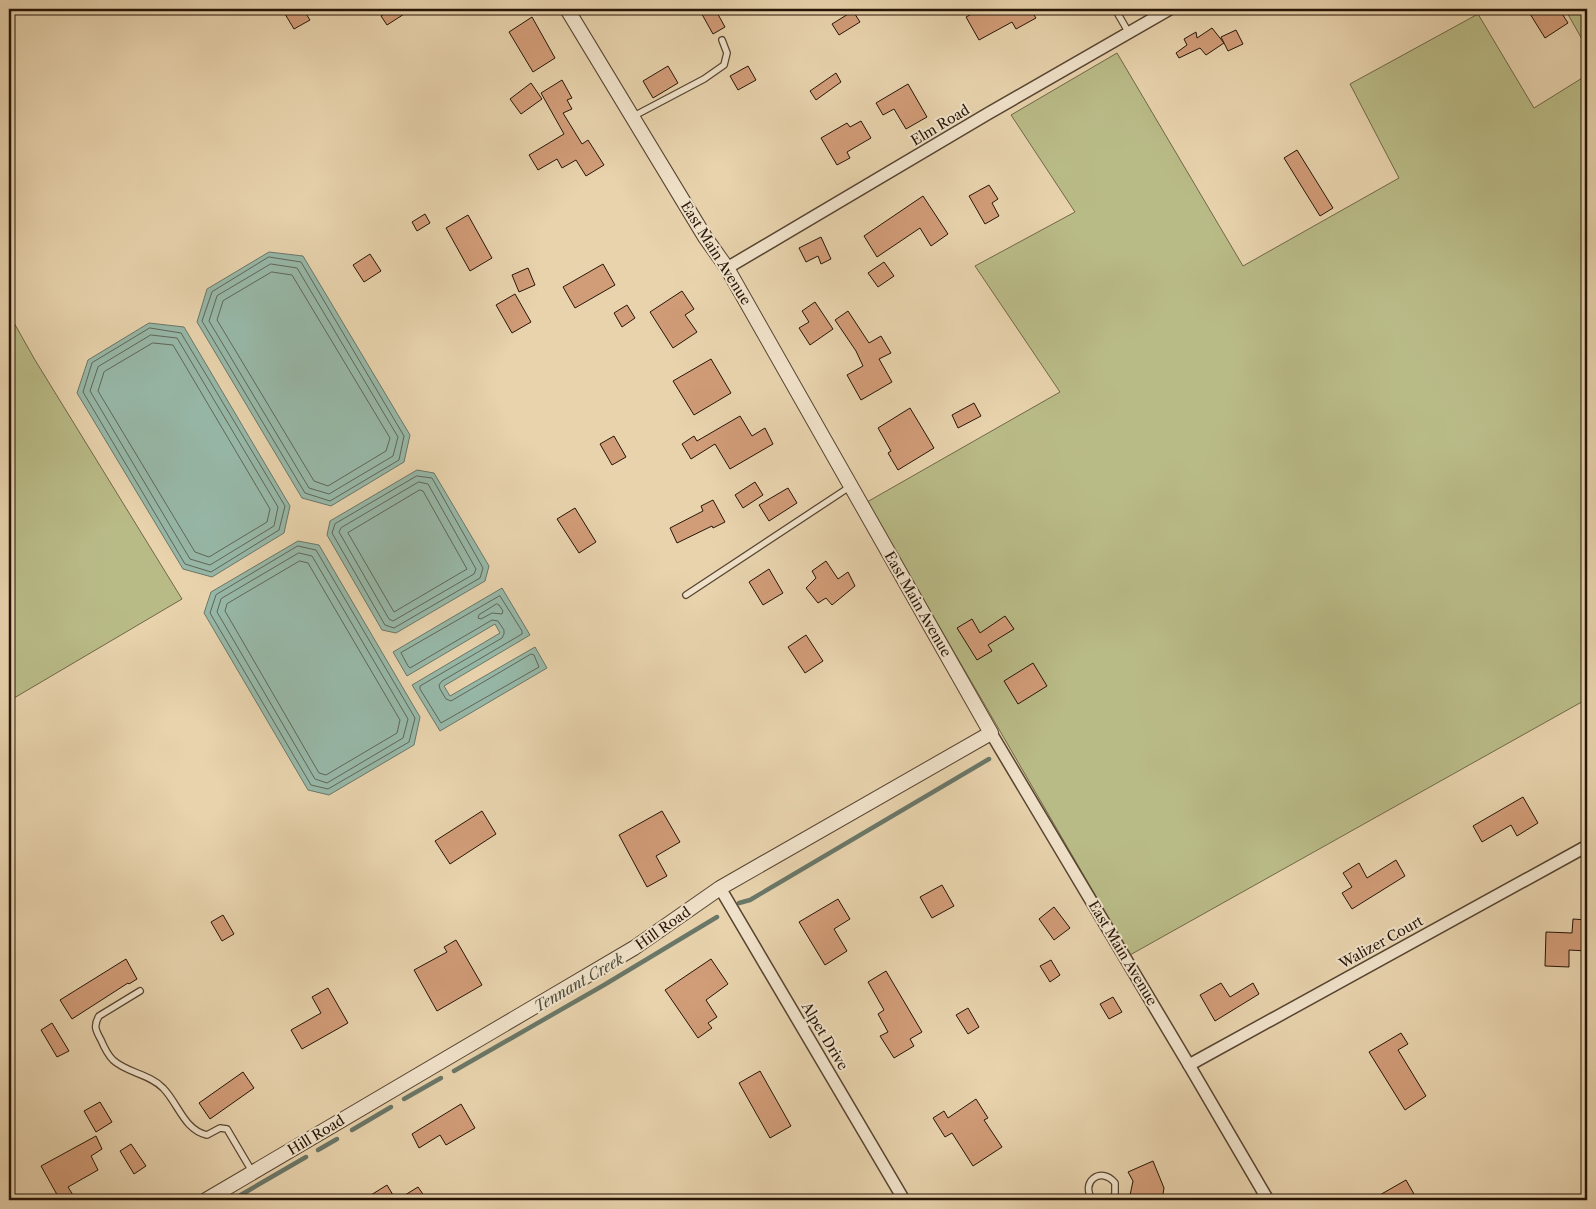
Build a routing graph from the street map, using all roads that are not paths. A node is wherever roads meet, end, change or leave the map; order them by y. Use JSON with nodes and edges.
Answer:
{"nodes":[{"id":1,"x":567,"y":9,"type":"edge"},
{"id":2,"x":1115,"y":9,"type":"edge"},
{"id":3,"x":1170,"y":9,"type":"edge"},
{"id":4,"x":1129,"y":33,"type":"junction"},
{"id":5,"x":722,"y":40,"type":"dead end"},
{"id":6,"x":632,"y":117,"type":"junction"},
{"id":7,"x":727,"y":268,"type":"junction"},
{"id":8,"x":851,"y":486,"type":"junction"},
{"id":9,"x":686,"y":595,"type":"dead end"},
{"id":10,"x":991,"y":732,"type":"junction"},
{"id":11,"x":1587,"y":846,"type":"edge"},
{"id":12,"x":720,"y":888,"type":"junction"},
{"id":13,"x":140,"y":991,"type":"dead end"},
{"id":14,"x":1189,"y":1065,"type":"junction"},
{"id":15,"x":253,"y":1173,"type":"junction"},
{"id":16,"x":206,"y":1200,"type":"edge"},
{"id":17,"x":904,"y":1200,"type":"edge"},
{"id":18,"x":1093,"y":1200,"type":"edge"},
{"id":19,"x":1111,"y":1200,"type":"edge"},
{"id":20,"x":1268,"y":1200,"type":"edge"}],
"edges":[{"from":1,"to":6,"type":"street","name":"East Main Avenue"},
{"from":2,"to":4,"type":"lane"},
{"from":3,"to":4,"type":"street","name":"Elm Road"},
{"from":4,"to":7,"type":"street","name":"Elm Road"},
{"from":5,"to":6,"type":"lane"},
{"from":6,"to":7,"type":"street","name":"East Main Avenue"},
{"from":7,"to":8,"type":"street","name":"East Main Avenue"},
{"from":8,"to":9,"type":"lane"},
{"from":8,"to":10,"type":"street","name":"East Main Avenue"},
{"from":10,"to":12,"type":"street","name":"Hill Road"},
{"from":10,"to":14,"type":"street","name":"East Main Avenue"},
{"from":11,"to":14,"type":"street","name":"Walizer Court"},
{"from":12,"to":15,"type":"street","name":"Hill Road"},
{"from":12,"to":17,"type":"street","name":"Alpet Drive"},
{"from":13,"to":15,"type":"lane"},
{"from":14,"to":20,"type":"street","name":"East Main Avenue"},
{"from":15,"to":16,"type":"street","name":"Hill Road"},
{"from":18,"to":19,"type":"lane"}]}
